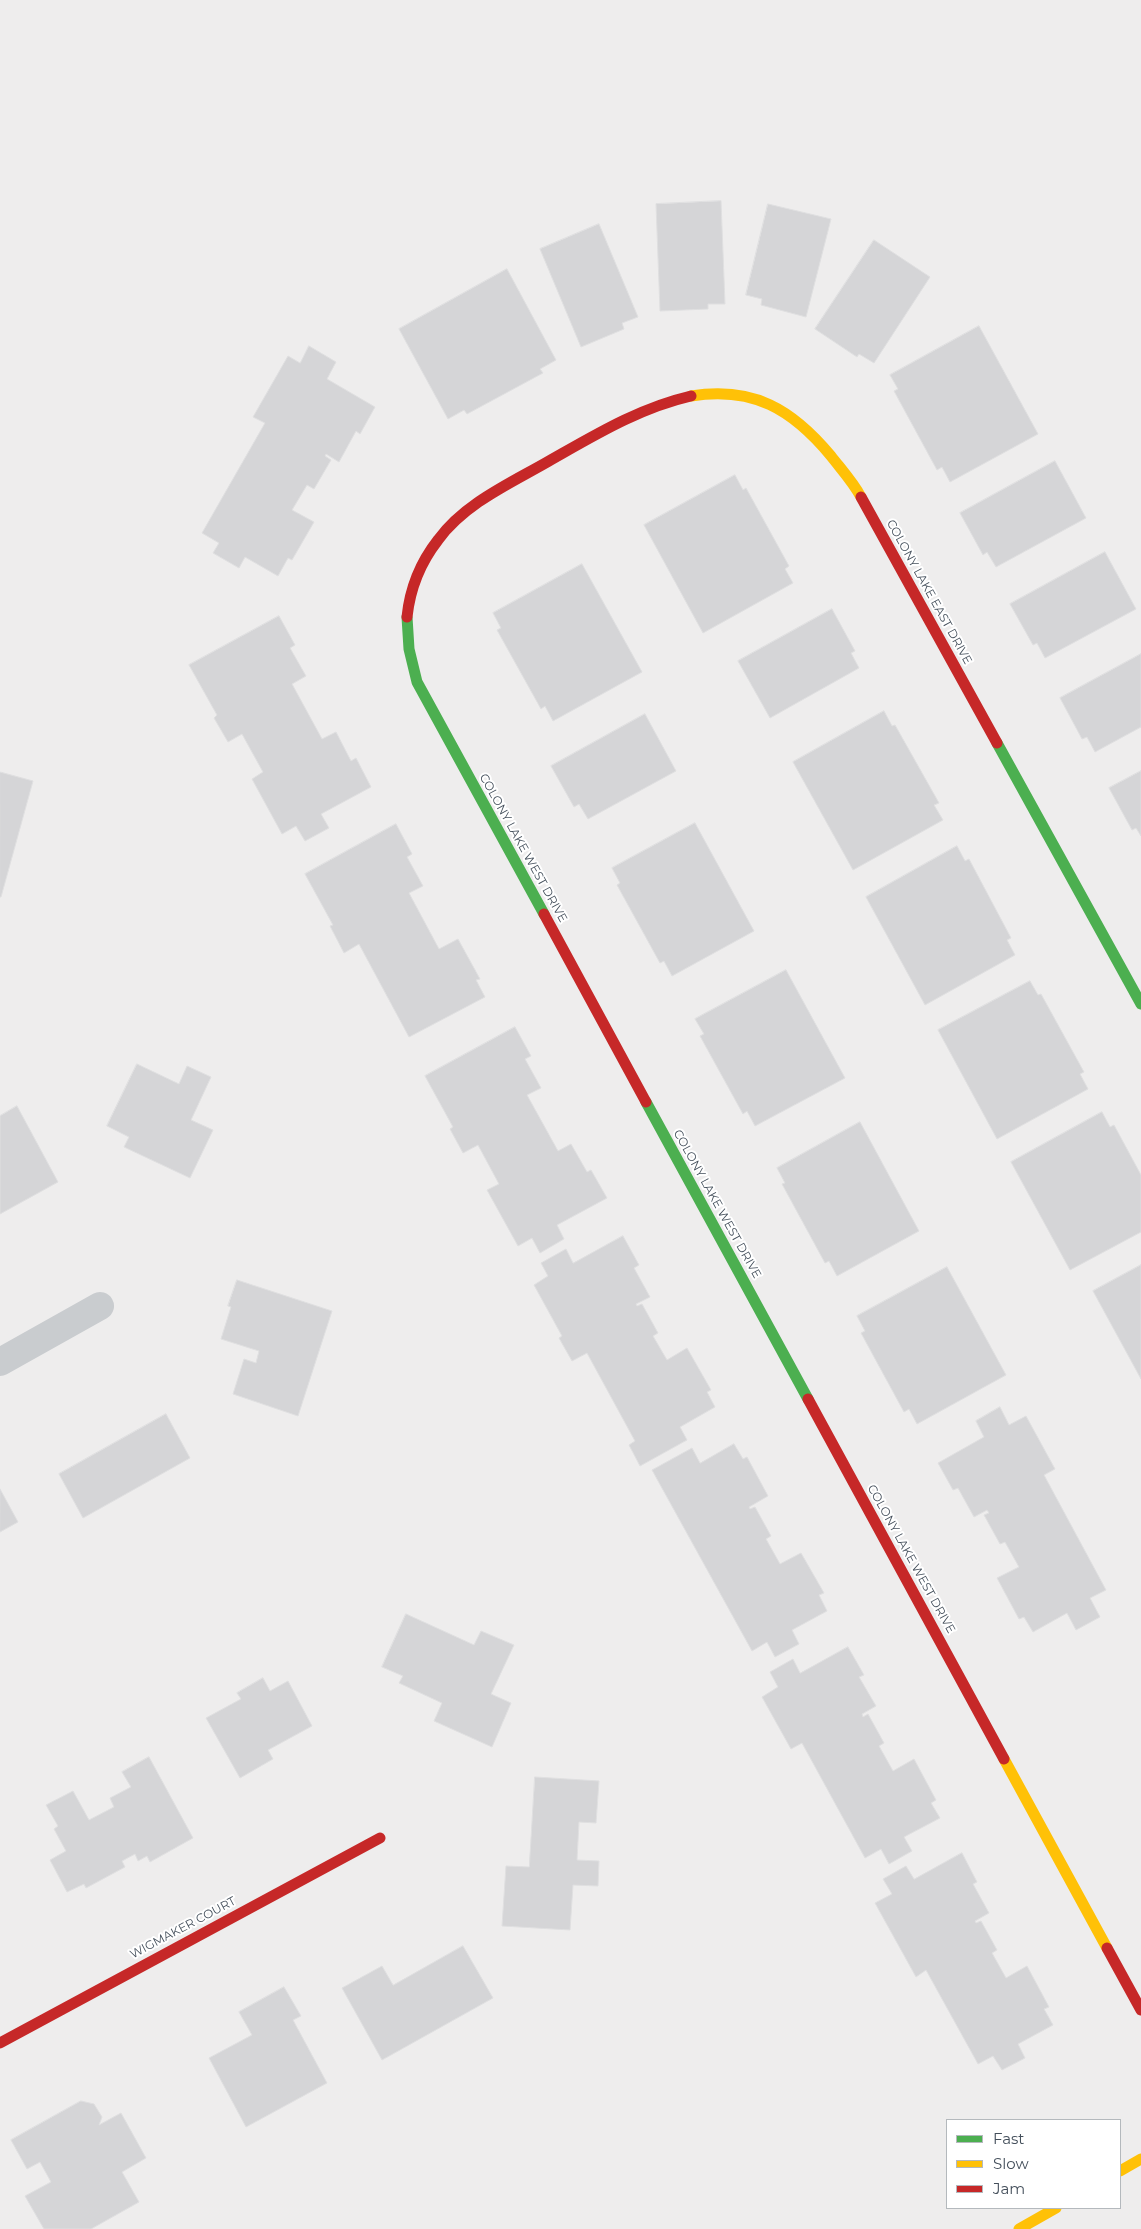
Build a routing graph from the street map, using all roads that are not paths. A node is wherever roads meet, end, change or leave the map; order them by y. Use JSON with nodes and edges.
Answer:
{"nodes":[{"id":1,"x":568,"y":451,"type":"joint"},
{"id":2,"x":1141,"y":1004,"type":"edge"},
{"id":3,"x":100,"y":1306,"type":"dead end"},
{"id":4,"x":0,"y":1362,"type":"edge"},
{"id":5,"x":380,"y":1838,"type":"dead end"},
{"id":6,"x":1141,"y":2010,"type":"edge"},
{"id":7,"x":0,"y":2044,"type":"edge"},
{"id":8,"x":1141,"y":2158,"type":"edge"},
{"id":9,"x":1121,"y":2170,"type":"edge"},
{"id":10,"x":1054,"y":2209,"type":"edge"},
{"id":11,"x":1019,"y":2229,"type":"edge"}],
"edges":[{"from":1,"to":2,"type":"street","name":"COLONY LAKE EAST DRIVE"},
{"from":1,"to":6,"type":"street","name":"COLONY LAKE WEST DRIVE"},
{"from":3,"to":4,"type":"street"},
{"from":5,"to":7,"type":"street","name":"WIGMAKER COURT"},
{"from":8,"to":9,"type":"street"},
{"from":10,"to":11,"type":"street"}]}
